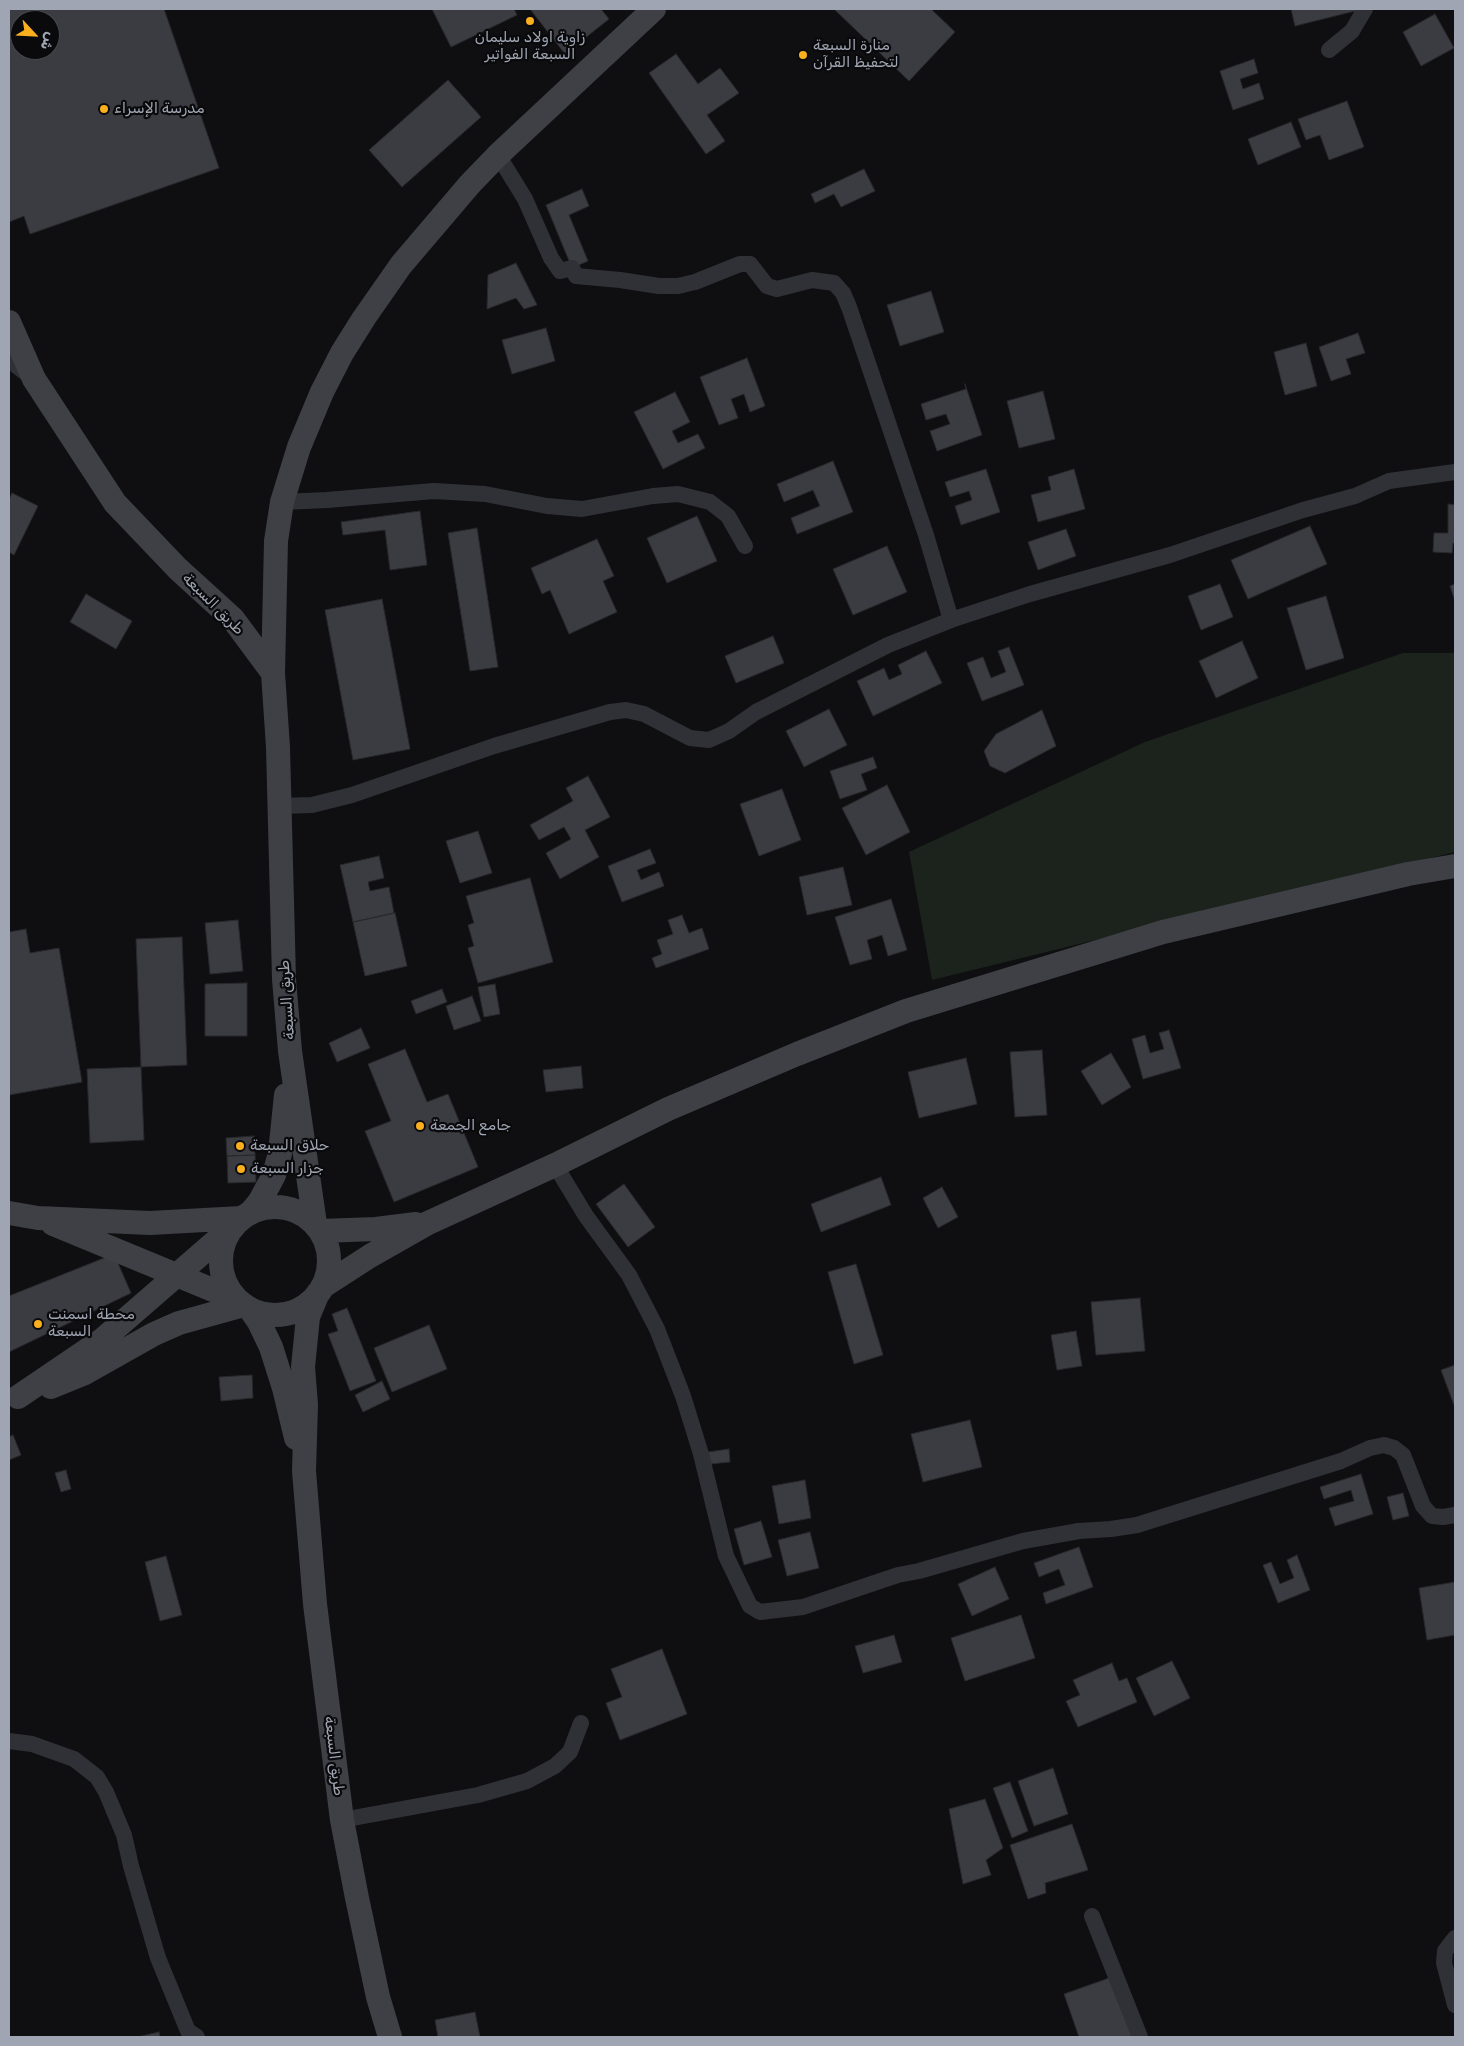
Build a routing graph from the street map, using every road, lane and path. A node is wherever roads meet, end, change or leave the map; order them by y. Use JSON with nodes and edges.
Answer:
{"nodes":[{"id":1,"x":654,"y":9,"type":"edge"},
{"id":2,"x":1365,"y":9,"type":"edge"},
{"id":3,"x":1329,"y":50,"type":"dead end"},
{"id":4,"x":498,"y":155,"type":"junction"},
{"id":5,"x":9,"y":322,"type":"edge"},
{"id":6,"x":9,"y":360,"type":"edge"},
{"id":7,"x":34,"y":379,"type":"junction"},
{"id":8,"x":1455,"y":472,"type":"edge"},
{"id":9,"x":282,"y":502,"type":"junction"},
{"id":10,"x":745,"y":546,"type":"dead end"},
{"id":11,"x":951,"y":620,"type":"junction"},
{"id":12,"x":273,"y":673,"type":"junction"},
{"id":13,"x":278,"y":806,"type":"junction"},
{"id":14,"x":1455,"y":866,"type":"edge"},
{"id":15,"x":290,"y":1051,"type":"junction"},
{"id":16,"x":555,"y":1165,"type":"junction"},
{"id":17,"x":9,"y":1213,"type":"edge"},
{"id":18,"x":38,"y":1218,"type":"junction"},
{"id":19,"x":243,"y":1218,"type":"junction"},
{"id":20,"x":428,"y":1223,"type":"junction"},
{"id":21,"x":317,"y":1228,"type":"junction"},
{"id":22,"x":175,"y":1274,"type":"junction"},
{"id":23,"x":320,"y":1290,"type":"junction"},
{"id":24,"x":244,"y":1305,"type":"junction"},
{"id":25,"x":14,"y":1398,"type":"edge"},
{"id":26,"x":304,"y":1471,"type":"junction"},
{"id":27,"x":1455,"y":1515,"type":"edge"},
{"id":28,"x":581,"y":1723,"type":"dead end"},
{"id":29,"x":9,"y":1741,"type":"edge"},
{"id":30,"x":342,"y":1820,"type":"junction"},
{"id":31,"x":1092,"y":1916,"type":"dead end"},
{"id":32,"x":1455,"y":1938,"type":"edge"},
{"id":33,"x":1455,"y":2004,"type":"edge"},
{"id":34,"x":197,"y":2037,"type":"edge"},
{"id":35,"x":390,"y":2037,"type":"edge"},
{"id":36,"x":1140,"y":2037,"type":"edge"}],
"edges":[{"from":1,"to":4,"type":"street"},
{"from":2,"to":3,"type":"street"},
{"from":4,"to":9,"type":"street"},
{"from":4,"to":11,"type":"street"},
{"from":5,"to":7,"type":"street","name":"طريق السبعة"},
{"from":6,"to":7,"type":"street"},
{"from":7,"to":12,"type":"street","name":"طريق السبعة"},
{"from":8,"to":11,"type":"street"},
{"from":9,"to":10,"type":"street"},
{"from":9,"to":12,"type":"street"},
{"from":11,"to":13,"type":"street"},
{"from":12,"to":13,"type":"street","name":"طريق السبعة"},
{"from":13,"to":15,"type":"street","name":"طريق السبعة"},
{"from":14,"to":16,"type":"street"},
{"from":15,"to":19,"type":"street","name":"طريق السبعة"},
{"from":15,"to":21,"type":"street","name":"طريق السبعة"},
{"from":16,"to":20,"type":"street"},
{"from":16,"to":27,"type":"street"},
{"from":17,"to":18,"type":"street"},
{"from":18,"to":19,"type":"street"},
{"from":18,"to":22,"type":"street"},
{"from":19,"to":21,"type":"street"},
{"from":19,"to":22,"type":"street"},
{"from":19,"to":24,"type":"street"},
{"from":20,"to":21,"type":"street"},
{"from":20,"to":23,"type":"street"},
{"from":21,"to":23,"type":"street"},
{"from":22,"to":24,"type":"street"},
{"from":22,"to":25,"type":"street"},
{"from":23,"to":24,"type":"street"},
{"from":23,"to":26,"type":"street"},
{"from":24,"to":25,"type":"street"},
{"from":24,"to":26,"type":"street"},
{"from":26,"to":30,"type":"street","name":"طريق السبعة"},
{"from":28,"to":30,"type":"street"},
{"from":29,"to":34,"type":"street"},
{"from":30,"to":35,"type":"street","name":"طريق السبعة"},
{"from":31,"to":36,"type":"street"},
{"from":32,"to":33,"type":"street"}]}
